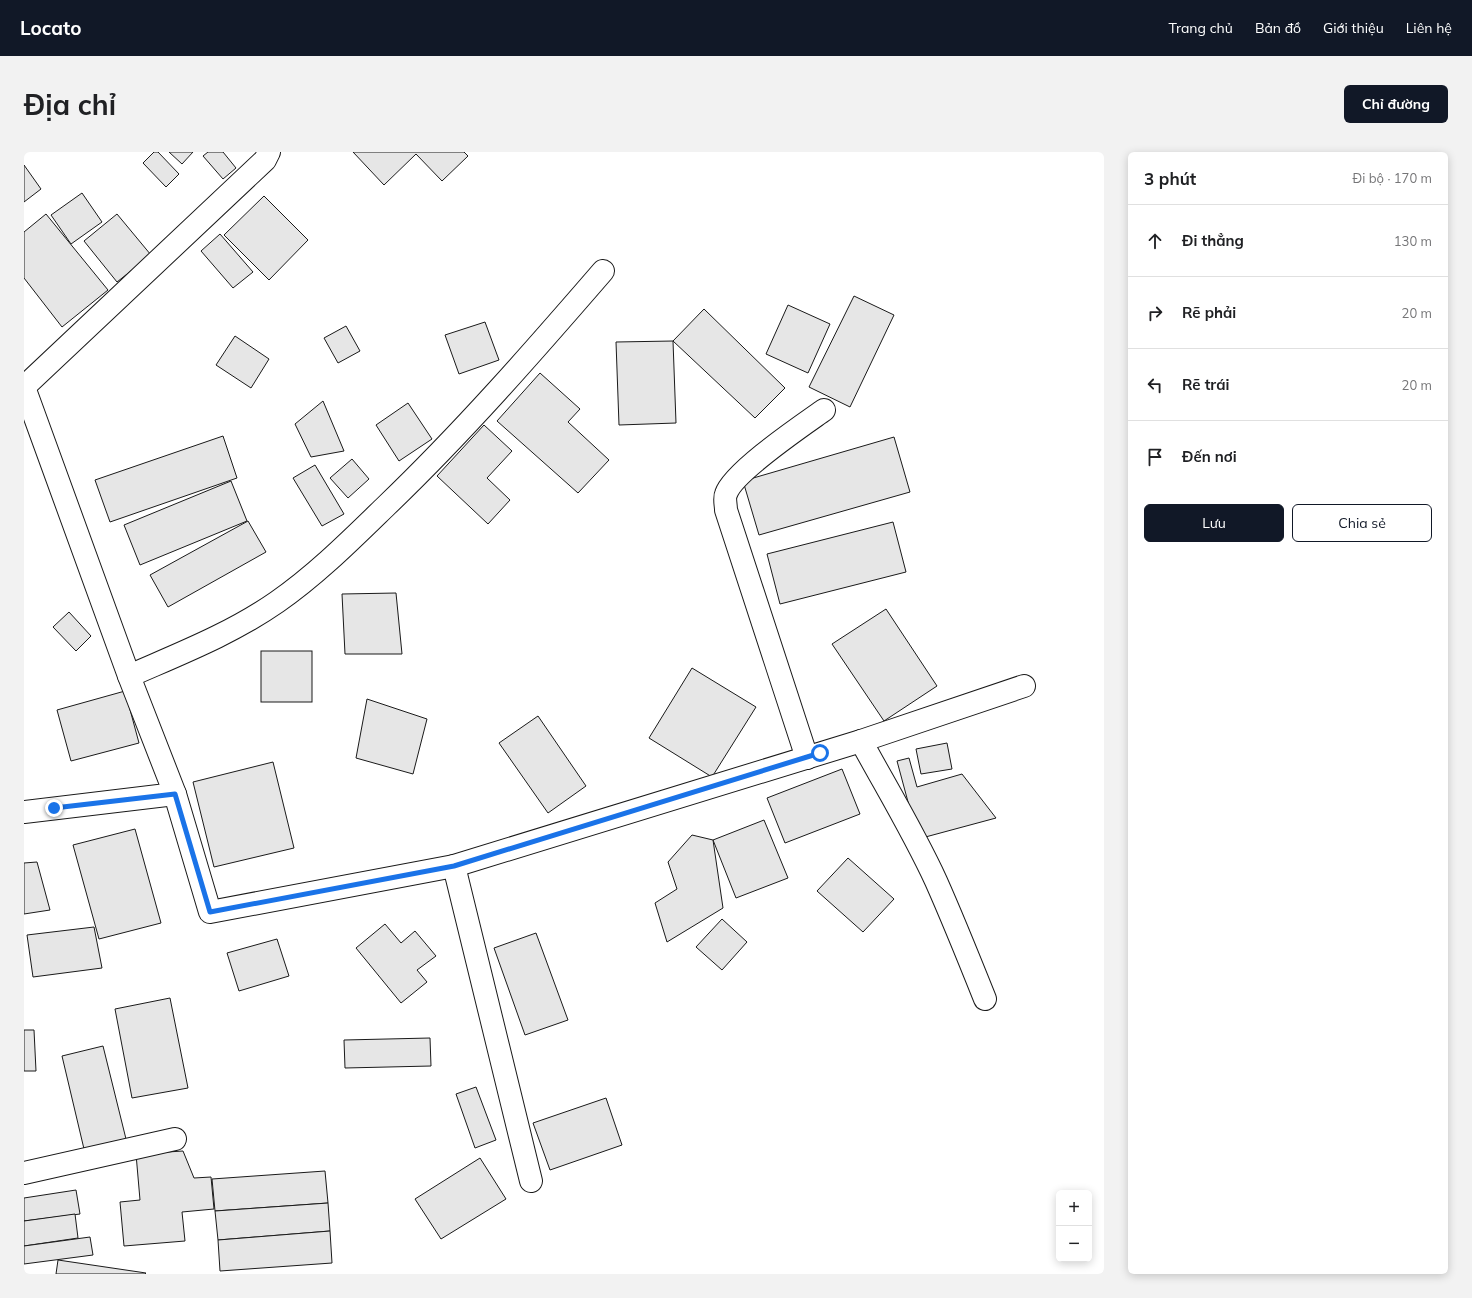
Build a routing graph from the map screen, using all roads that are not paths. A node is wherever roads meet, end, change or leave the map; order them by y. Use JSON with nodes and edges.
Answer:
{"nodes":[{"id":1,"x":269,"y":152,"type":"edge"},
{"id":2,"x":603,"y":271,"type":"dead end"},
{"id":3,"x":24,"y":387,"type":"edge"},
{"id":4,"x":824,"y":410,"type":"dead end"},
{"id":5,"x":130,"y":676,"type":"junction"},
{"id":6,"x":1024,"y":686,"type":"dead end"},
{"id":7,"x":861,"y":741,"type":"junction"},
{"id":8,"x":807,"y":758,"type":"junction"},
{"id":9,"x":175,"y":794,"type":"junction"},
{"id":10,"x":24,"y":812,"type":"edge"},
{"id":11,"x":454,"y":866,"type":"junction"},
{"id":12,"x":984,"y":999,"type":"dead end"},
{"id":13,"x":175,"y":1139,"type":"dead end"},
{"id":14,"x":24,"y":1173,"type":"edge"},
{"id":15,"x":531,"y":1181,"type":"dead end"}],
"edges":[{"from":1,"to":3,"type":"street"},
{"from":2,"to":5,"type":"street"},
{"from":3,"to":5,"type":"street"},
{"from":4,"to":8,"type":"street"},
{"from":5,"to":9,"type":"street"},
{"from":6,"to":7,"type":"street"},
{"from":7,"to":8,"type":"street"},
{"from":7,"to":12,"type":"street"},
{"from":8,"to":11,"type":"street"},
{"from":9,"to":10,"type":"street"},
{"from":9,"to":11,"type":"street"},
{"from":11,"to":15,"type":"street"},
{"from":13,"to":14,"type":"street"}]}
